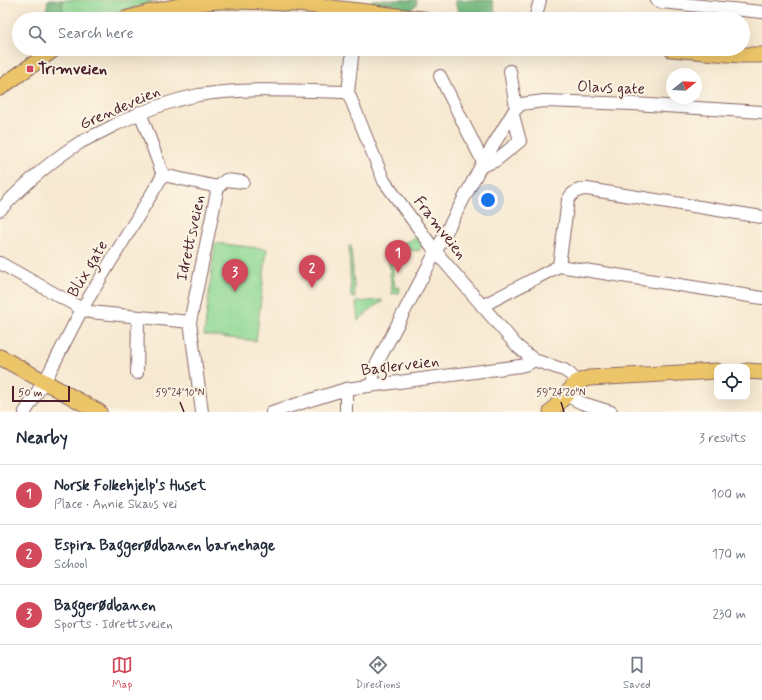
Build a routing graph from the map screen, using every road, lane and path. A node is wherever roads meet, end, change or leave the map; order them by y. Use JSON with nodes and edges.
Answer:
{"nodes":[{"id":1,"x":540,"y":0,"type":"edge"},
{"id":2,"x":657,"y":0,"type":"edge"},
{"id":3,"x":154,"y":12,"type":"edge"},
{"id":4,"x":340,"y":12,"type":"edge"},
{"id":5,"x":537,"y":12,"type":"edge"},
{"id":6,"x":762,"y":12,"type":"edge"},
{"id":7,"x":750,"y":55,"type":"edge"},
{"id":8,"x":762,"y":55,"type":"edge"},
{"id":9,"x":34,"y":56,"type":"edge"},
{"id":10,"x":45,"y":56,"type":"edge"},
{"id":11,"x":352,"y":56,"type":"edge"},
{"id":12,"x":510,"y":71,"type":"dead end"},
{"id":13,"x":0,"y":75,"type":"edge"},
{"id":14,"x":440,"y":76,"type":"dead end"},
{"id":15,"x":0,"y":88,"type":"edge"},
{"id":16,"x":348,"y":92,"type":"junction"},
{"id":17,"x":514,"y":111,"type":"junction"},
{"id":18,"x":140,"y":112,"type":"junction"},
{"id":19,"x":762,"y":112,"type":"edge"},
{"id":20,"x":483,"y":164,"type":"junction"},
{"id":21,"x":163,"y":175,"type":"junction"},
{"id":22,"x":243,"y":182,"type":"dead end"},
{"id":23,"x":218,"y":187,"type":"junction"},
{"id":24,"x":0,"y":210,"type":"edge"},
{"id":25,"x":762,"y":217,"type":"edge"},
{"id":26,"x":436,"y":252,"type":"junction"},
{"id":27,"x":0,"y":263,"type":"edge"},
{"id":28,"x":559,"y":266,"type":"junction"},
{"id":29,"x":762,"y":298,"type":"edge"},
{"id":30,"x":482,"y":306,"type":"junction"},
{"id":31,"x":82,"y":309,"type":"junction"},
{"id":32,"x":138,"y":318,"type":"junction"},
{"id":33,"x":190,"y":322,"type":"junction"},
{"id":34,"x":0,"y":357,"type":"edge"},
{"id":35,"x":534,"y":360,"type":"junction"},
{"id":36,"x":750,"y":371,"type":"edge"},
{"id":37,"x":714,"y":372,"type":"edge"},
{"id":38,"x":762,"y":372,"type":"edge"},
{"id":39,"x":137,"y":373,"type":"dead end"},
{"id":40,"x":44,"y":381,"type":"junction"},
{"id":41,"x":577,"y":382,"type":"junction"},
{"id":42,"x":372,"y":385,"type":"junction"},
{"id":43,"x":346,"y":389,"type":"junction"},
{"id":44,"x":565,"y":395,"type":"junction"},
{"id":45,"x":25,"y":412,"type":"edge"},
{"id":46,"x":99,"y":412,"type":"edge"},
{"id":47,"x":202,"y":412,"type":"edge"},
{"id":48,"x":272,"y":412,"type":"edge"},
{"id":49,"x":346,"y":412,"type":"edge"},
{"id":50,"x":551,"y":412,"type":"edge"},
{"id":51,"x":611,"y":412,"type":"edge"}],
"edges":[{"from":1,"to":5,"type":"street"},
{"from":2,"to":6,"type":"street"},
{"from":3,"to":4,"type":"main road"},
{"from":7,"to":8,"type":"main road"},
{"from":9,"to":13,"type":"main road"},
{"from":10,"to":15,"type":"main road"},
{"from":11,"to":16,"type":"street","name":"Framveien"},
{"from":12,"to":17,"type":"street"},
{"from":14,"to":20,"type":"street"},
{"from":16,"to":18,"type":"street","name":"Grendeveien"},
{"from":16,"to":26,"type":"street","name":"Framveien"},
{"from":17,"to":19,"type":"street","name":"Olavs gate"},
{"from":17,"to":20,"type":"street"},
{"from":17,"to":20,"type":"street"},
{"from":18,"to":21,"type":"street"},
{"from":18,"to":24,"type":"street","name":"Grendeveien"},
{"from":20,"to":26,"type":"street"},
{"from":21,"to":23,"type":"street","name":"Idrettsveien"},
{"from":21,"to":31,"type":"street","name":"Blix gate"},
{"from":22,"to":23,"type":"street"},
{"from":23,"to":33,"type":"street","name":"Idrettsveien"},
{"from":25,"to":28,"type":"street"},
{"from":26,"to":30,"type":"street","name":"Framveien"},
{"from":26,"to":42,"type":"street"},
{"from":27,"to":31,"type":"street"},
{"from":28,"to":29,"type":"street"},
{"from":28,"to":30,"type":"street"},
{"from":30,"to":35,"type":"street","name":"Framveien"},
{"from":31,"to":32,"type":"street"},
{"from":31,"to":40,"type":"street","name":"Blix gate"},
{"from":32,"to":33,"type":"street"},
{"from":32,"to":39,"type":"street"},
{"from":33,"to":47,"type":"street","name":"Idrettsveien"},
{"from":34,"to":40,"type":"main road"},
{"from":35,"to":41,"type":"street","name":"Framveien"},
{"from":35,"to":42,"type":"street","name":"Baglerveien"},
{"from":36,"to":38,"type":"main road"},
{"from":37,"to":41,"type":"main road"},
{"from":40,"to":45,"type":"street","name":"Blix gate"},
{"from":40,"to":46,"type":"main road"},
{"from":41,"to":44,"type":"main road"},
{"from":42,"to":43,"type":"street","name":"Baglerveien"},
{"from":43,"to":48,"type":"street","name":"Baglerveien"},
{"from":43,"to":49,"type":"street"},
{"from":44,"to":50,"type":"main road"},
{"from":44,"to":51,"type":"street"}]}
